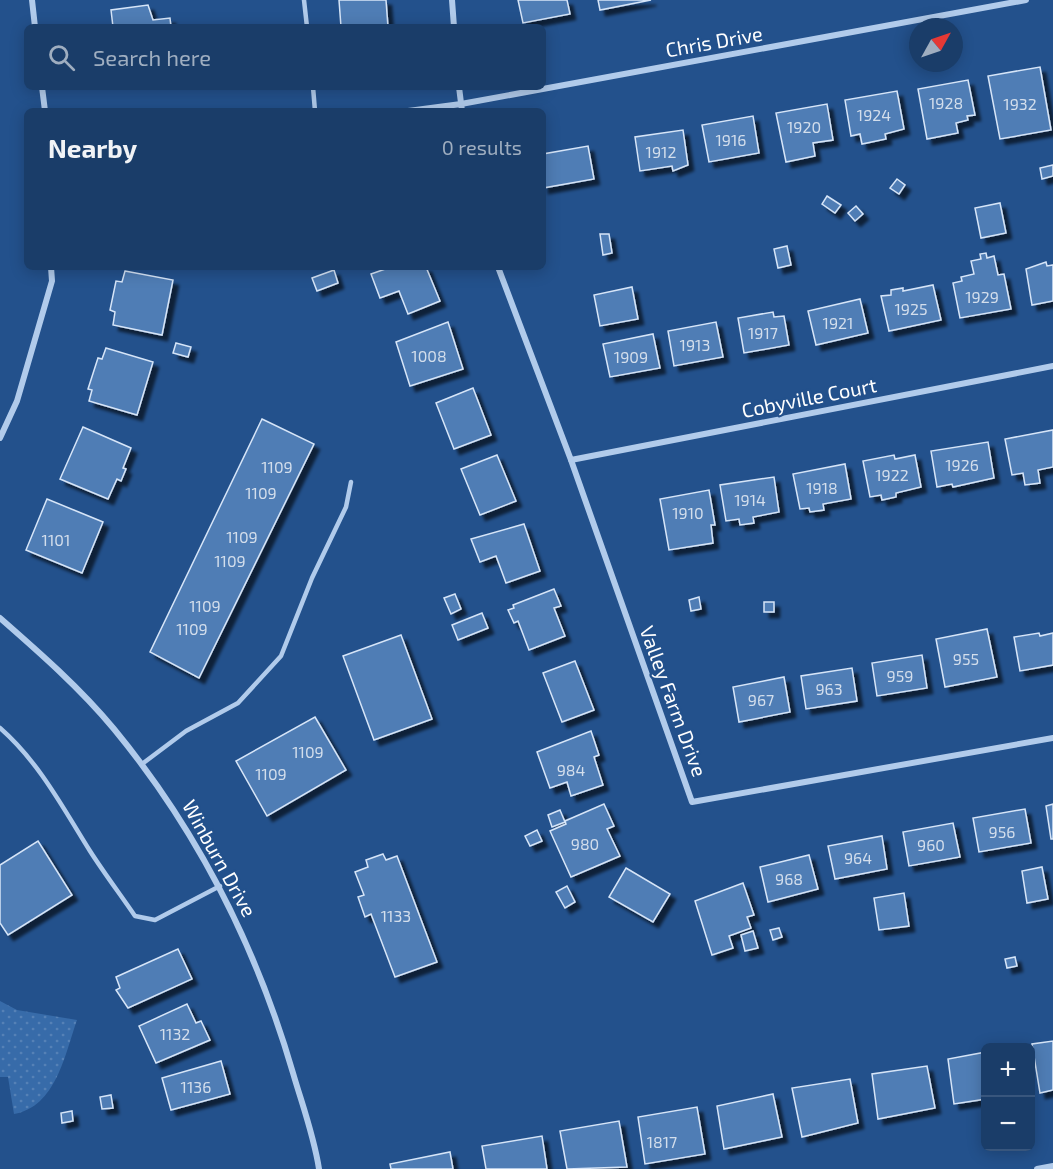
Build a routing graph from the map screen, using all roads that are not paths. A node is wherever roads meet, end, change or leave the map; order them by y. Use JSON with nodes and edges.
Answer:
{"nodes":[{"id":1,"x":32,"y":0,"type":"edge"},
{"id":2,"x":304,"y":0,"type":"edge"},
{"id":3,"x":452,"y":0,"type":"edge"},
{"id":4,"x":1026,"y":0,"type":"edge"},
{"id":5,"x":35,"y":24,"type":"edge"},
{"id":6,"x":307,"y":24,"type":"edge"},
{"id":7,"x":454,"y":24,"type":"edge"},
{"id":8,"x":42,"y":90,"type":"edge"},
{"id":9,"x":313,"y":90,"type":"edge"},
{"id":10,"x":459,"y":90,"type":"edge"},
{"id":11,"x":45,"y":108,"type":"edge"},
{"id":12,"x":315,"y":108,"type":"edge"},
{"id":13,"x":461,"y":108,"type":"edge"},
{"id":14,"x":51,"y":270,"type":"edge"},
{"id":15,"x":499,"y":270,"type":"edge"},
{"id":16,"x":1053,"y":366,"type":"edge"},
{"id":17,"x":0,"y":438,"type":"edge"},
{"id":18,"x":571,"y":460,"type":"junction"},
{"id":19,"x":351,"y":482,"type":"dead end"},
{"id":20,"x":0,"y":618,"type":"edge"},
{"id":21,"x":0,"y":728,"type":"edge"},
{"id":22,"x":1053,"y":738,"type":"edge"},
{"id":23,"x":142,"y":764,"type":"junction"},
{"id":24,"x":220,"y":886,"type":"junction"},
{"id":25,"x":1053,"y":1166,"type":"edge"},
{"id":26,"x":319,"y":1169,"type":"edge"},
{"id":27,"x":1037,"y":1169,"type":"edge"}],
"edges":[{"from":1,"to":5,"type":"street"},
{"from":2,"to":6,"type":"lane"},
{"from":3,"to":7,"type":"street"},
{"from":4,"to":13,"type":"street","name":"Chris Drive"},
{"from":8,"to":11,"type":"street"},
{"from":9,"to":12,"type":"lane"},
{"from":10,"to":13,"type":"street"},
{"from":14,"to":17,"type":"street"},
{"from":15,"to":18,"type":"street","name":"Valley Farm Drive"},
{"from":16,"to":18,"type":"street","name":"Cobyville Court"},
{"from":18,"to":22,"type":"street","name":"Valley Farm Drive"},
{"from":19,"to":23,"type":"lane"},
{"from":20,"to":23,"type":"street","name":"Winburn Drive"},
{"from":21,"to":24,"type":"lane"},
{"from":23,"to":24,"type":"street","name":"Winburn Drive"},
{"from":24,"to":26,"type":"street","name":"Winburn Drive"},
{"from":25,"to":27,"type":"street"}]}
